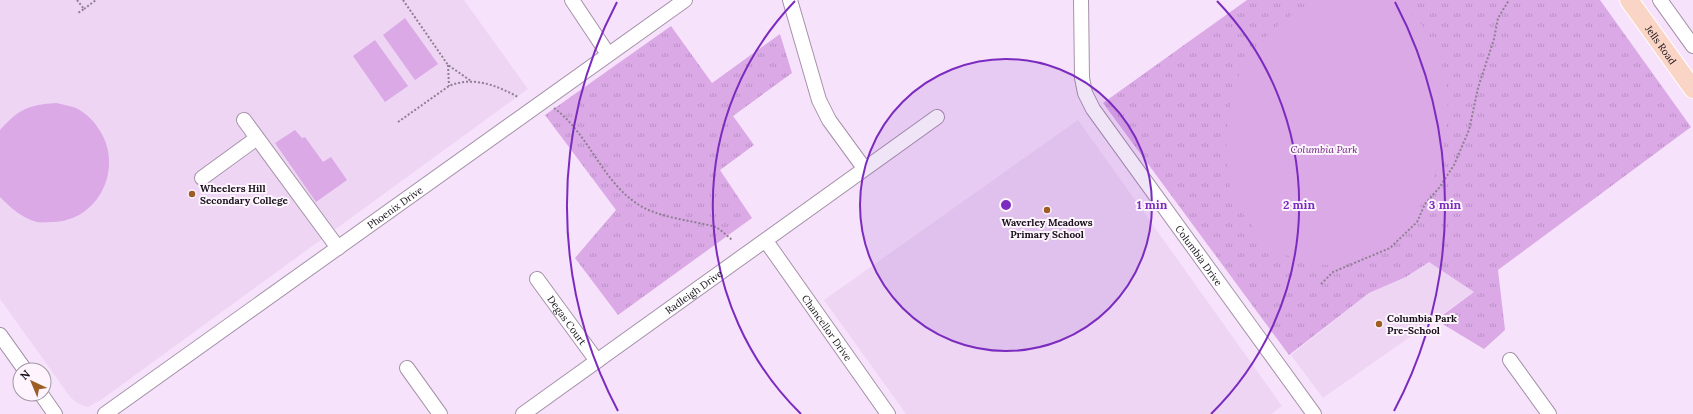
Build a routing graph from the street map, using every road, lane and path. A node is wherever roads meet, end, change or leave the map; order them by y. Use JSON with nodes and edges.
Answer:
{"nodes":[{"id":1,"x":77,"y":0,"type":"edge"},
{"id":2,"x":96,"y":0,"type":"edge"},
{"id":3,"x":403,"y":0,"type":"edge"},
{"id":4,"x":572,"y":0,"type":"edge"},
{"id":5,"x":685,"y":0,"type":"edge"},
{"id":6,"x":790,"y":0,"type":"edge"},
{"id":7,"x":1081,"y":0,"type":"edge"},
{"id":8,"x":1509,"y":0,"type":"edge"},
{"id":9,"x":1630,"y":0,"type":"edge"},
{"id":10,"x":1660,"y":0,"type":"edge"},
{"id":11,"x":84,"y":9,"type":"junction"},
{"id":12,"x":78,"y":13,"type":"dead end"},
{"id":13,"x":1693,"y":46,"type":"edge"},
{"id":14,"x":608,"y":54,"type":"junction"},
{"id":15,"x":448,"y":65,"type":"junction"},
{"id":16,"x":471,"y":81,"type":"junction"},
{"id":17,"x":449,"y":86,"type":"junction"},
{"id":18,"x":1693,"y":89,"type":"edge"},
{"id":19,"x":518,"y":97,"type":"dead end"},
{"id":20,"x":544,"y":100,"type":"junction"},
{"id":21,"x":937,"y":117,"type":"dead end"},
{"id":22,"x":244,"y":120,"type":"dead end"},
{"id":23,"x":398,"y":122,"type":"dead end"},
{"id":24,"x":257,"y":138,"type":"junction"},
{"id":25,"x":864,"y":168,"type":"junction"},
{"id":26,"x":202,"y":178,"type":"dead end"},
{"id":27,"x":732,"y":240,"type":"dead end"},
{"id":28,"x":766,"y":241,"type":"junction"},
{"id":29,"x":338,"y":248,"type":"junction"},
{"id":30,"x":538,"y":279,"type":"dead end"},
{"id":31,"x":1321,"y":284,"type":"dead end"},
{"id":32,"x":0,"y":335,"type":"edge"},
{"id":33,"x":1510,"y":360,"type":"dead end"},
{"id":34,"x":597,"y":361,"type":"junction"},
{"id":35,"x":19,"y":362,"type":"edge"},
{"id":36,"x":407,"y":368,"type":"dead end"},
{"id":37,"x":47,"y":402,"type":"edge"},
{"id":38,"x":1306,"y":411,"type":"edge"},
{"id":39,"x":55,"y":414,"type":"edge"},
{"id":40,"x":105,"y":414,"type":"edge"},
{"id":41,"x":440,"y":414,"type":"edge"},
{"id":42,"x":523,"y":414,"type":"edge"},
{"id":43,"x":888,"y":414,"type":"edge"},
{"id":44,"x":1549,"y":414,"type":"edge"}],
"edges":[{"from":1,"to":11,"type":"path"},
{"from":2,"to":11,"type":"path"},
{"from":3,"to":15,"type":"path"},
{"from":4,"to":14,"type":"street"},
{"from":5,"to":14,"type":"street","name":"Phoenix Drive"},
{"from":6,"to":25,"type":"street"},
{"from":7,"to":38,"type":"street","name":"Columbia Drive"},
{"from":8,"to":31,"type":"path"},
{"from":9,"to":18,"type":"main road","name":"Jells Road"},
{"from":10,"to":13,"type":"street"},
{"from":11,"to":12,"type":"path"},
{"from":14,"to":20,"type":"street","name":"Phoenix Drive"},
{"from":15,"to":16,"type":"path"},
{"from":15,"to":17,"type":"path"},
{"from":16,"to":17,"type":"path"},
{"from":16,"to":19,"type":"path"},
{"from":17,"to":23,"type":"path"},
{"from":20,"to":27,"type":"path"},
{"from":20,"to":29,"type":"street","name":"Phoenix Drive"},
{"from":21,"to":25,"type":"street","name":"Radleigh Drive"},
{"from":22,"to":24,"type":"street"},
{"from":24,"to":26,"type":"street"},
{"from":24,"to":29,"type":"street"},
{"from":25,"to":28,"type":"street","name":"Radleigh Drive"},
{"from":28,"to":34,"type":"street","name":"Radleigh Drive"},
{"from":28,"to":43,"type":"street","name":"Chancellor Drive"},
{"from":29,"to":40,"type":"street","name":"Phoenix Drive"},
{"from":30,"to":34,"type":"street","name":"Degas Court"},
{"from":32,"to":35,"type":"street"},
{"from":33,"to":44,"type":"street"},
{"from":34,"to":42,"type":"street","name":"Radleigh Drive"},
{"from":36,"to":41,"type":"street"},
{"from":37,"to":39,"type":"street"}]}
